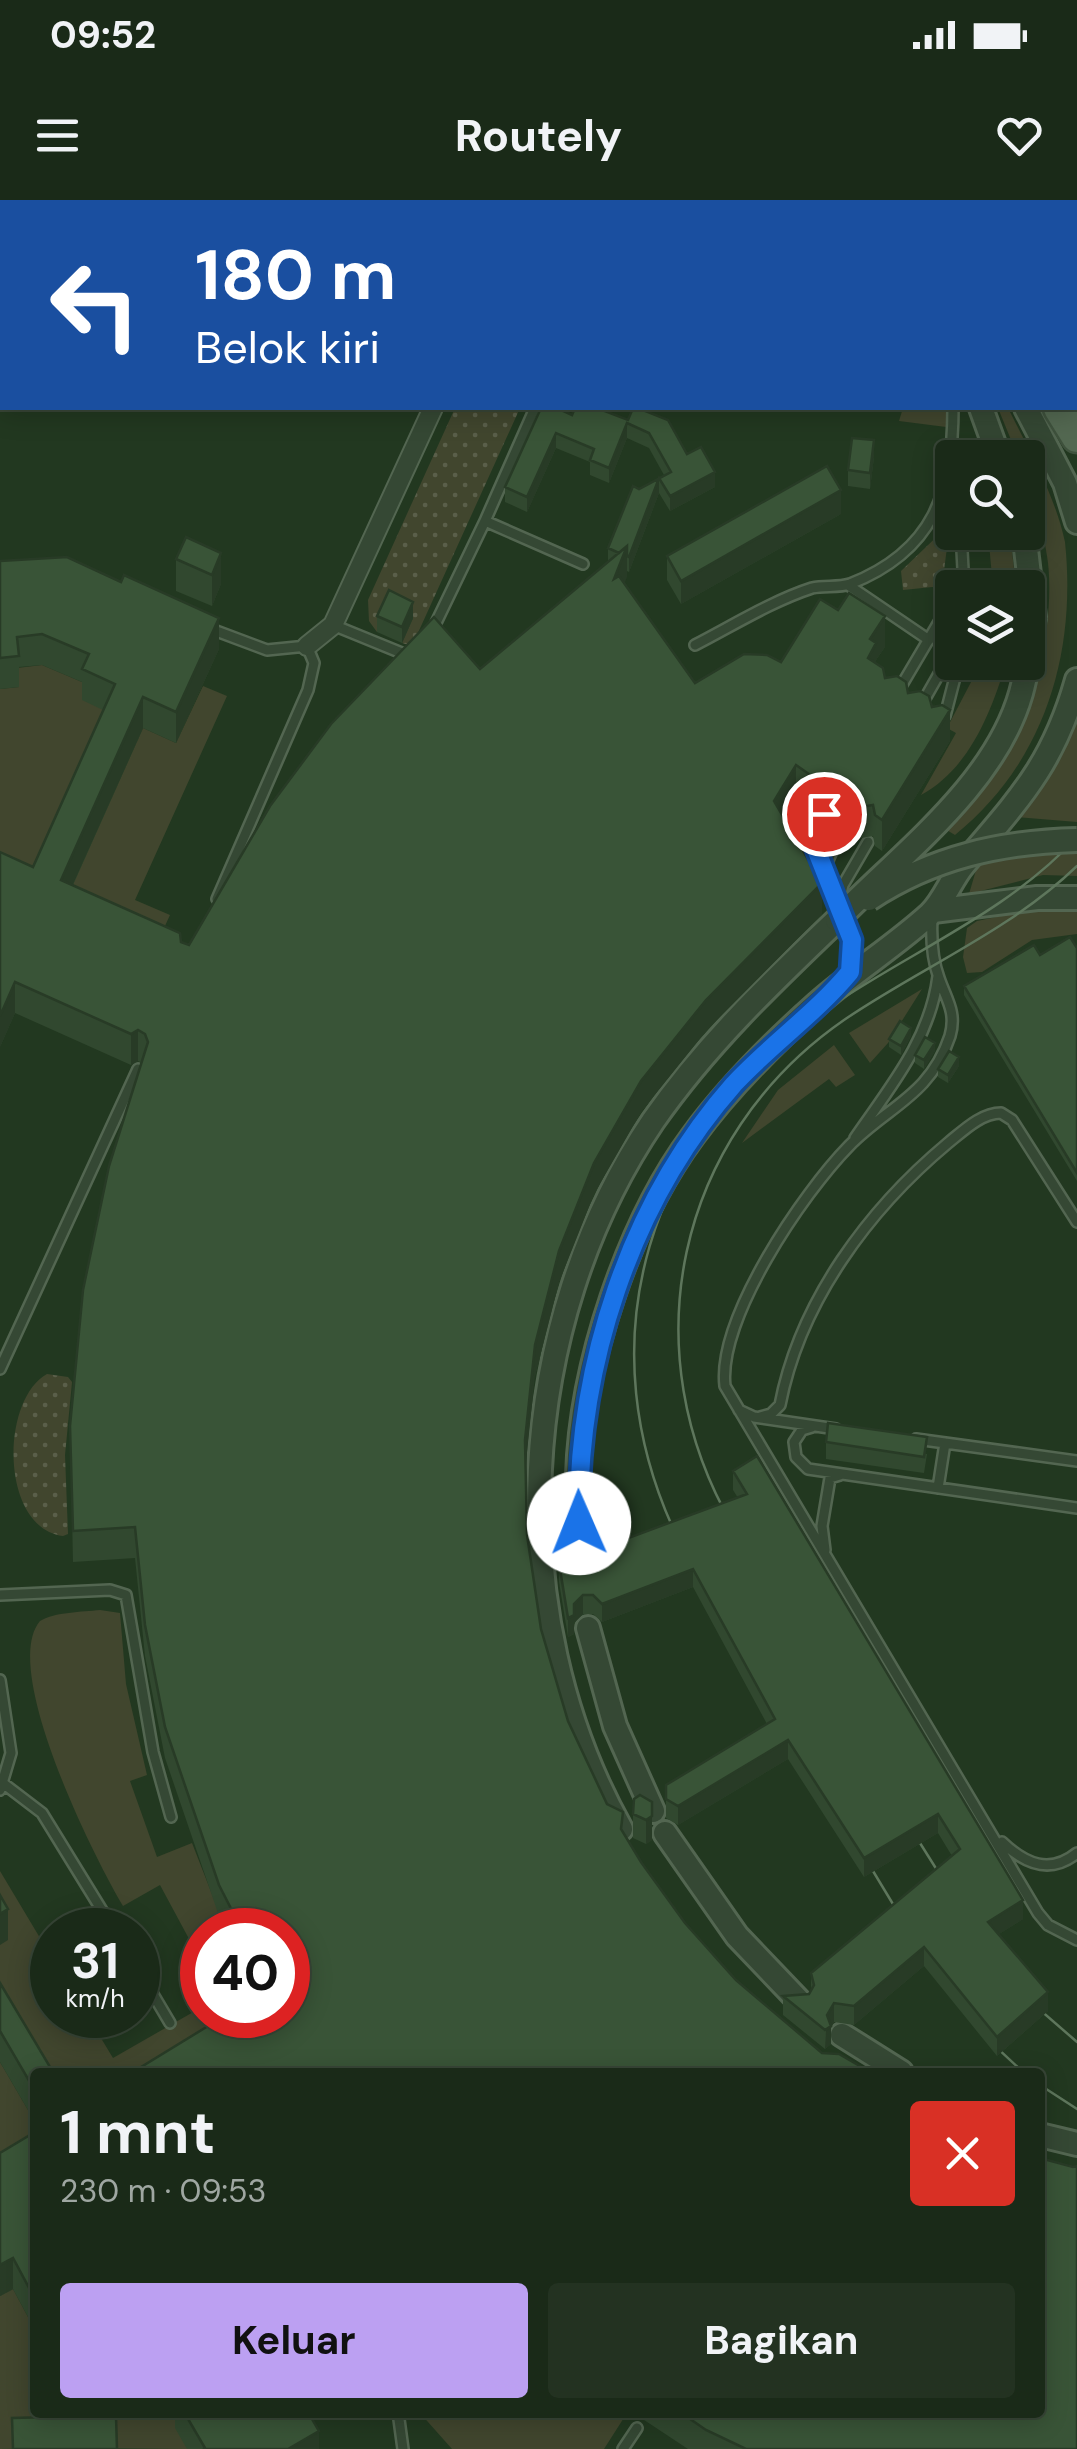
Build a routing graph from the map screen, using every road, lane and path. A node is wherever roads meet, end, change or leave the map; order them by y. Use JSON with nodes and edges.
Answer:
{"nodes":[{"id":1,"x":432,"y":410,"type":"edge"},
{"id":2,"x":534,"y":410,"type":"edge"},
{"id":3,"x":953,"y":410,"type":"edge"},
{"id":4,"x":982,"y":410,"type":"edge"},
{"id":5,"x":1027,"y":410,"type":"edge"},
{"id":6,"x":1061,"y":410,"type":"edge"},
{"id":7,"x":1077,"y":437,"type":"edge"},
{"id":8,"x":952,"y":440,"type":"edge"},
{"id":9,"x":993,"y":440,"type":"edge"},
{"id":10,"x":935,"y":510,"type":"edge"},
{"id":11,"x":485,"y":521,"type":"junction"},
{"id":12,"x":1077,"y":522,"type":"edge"},
{"id":13,"x":1026,"y":550,"type":"edge"},
{"id":14,"x":583,"y":564,"type":"dead end"},
{"id":15,"x":848,"y":585,"type":"junction"},
{"id":16,"x":200,"y":624,"type":"edge"},
{"id":17,"x":333,"y":626,"type":"junction"},
{"id":18,"x":935,"y":630,"type":"edge"},
{"id":19,"x":929,"y":640,"type":"junction"},
{"id":20,"x":695,"y":645,"type":"dead end"},
{"id":21,"x":307,"y":646,"type":"junction"},
{"id":22,"x":936,"y":680,"type":"edge"},
{"id":23,"x":956,"y":680,"type":"edge"},
{"id":24,"x":1077,"y":680,"type":"edge"},
{"id":25,"x":890,"y":704,"type":"edge"},
{"id":26,"x":914,"y":718,"type":"edge"},
{"id":27,"x":936,"y":731,"type":"edge"},
{"id":28,"x":824,"y":814,"type":"dead end"},
{"id":29,"x":846,"y":828,"type":"dead end"},
{"id":30,"x":1077,"y":840,"type":"edge"},
{"id":31,"x":868,"y":842,"type":"dead end"},
{"id":32,"x":828,"y":883,"type":"junction"},
{"id":33,"x":1077,"y":898,"type":"edge"},
{"id":34,"x":933,"y":912,"type":"junction"},
{"id":35,"x":838,"y":915,"type":"junction"},
{"id":36,"x":210,"y":916,"type":"edge"},
{"id":37,"x":938,"y":976,"type":"junction"},
{"id":38,"x":840,"y":985,"type":"junction"},
{"id":39,"x":138,"y":1068,"type":"edge"},
{"id":40,"x":850,"y":1144,"type":"junction"},
{"id":41,"x":1077,"y":1222,"type":"edge"},
{"id":42,"x":0,"y":1368,"type":"edge"},
{"id":43,"x":732,"y":1404,"type":"junction"},
{"id":44,"x":760,"y":1418,"type":"junction"},
{"id":45,"x":820,"y":1427,"type":"junction"},
{"id":46,"x":851,"y":1431,"type":"edge"},
{"id":47,"x":908,"y":1438,"type":"edge"},
{"id":48,"x":946,"y":1444,"type":"junction"},
{"id":49,"x":1077,"y":1460,"type":"edge"},
{"id":50,"x":844,"y":1474,"type":"junction"},
{"id":51,"x":938,"y":1488,"type":"junction"},
{"id":52,"x":1077,"y":1508,"type":"edge"},
{"id":53,"x":826,"y":1558,"type":"junction"},
{"id":54,"x":580,"y":1574,"type":"edge"},
{"id":55,"x":0,"y":1596,"type":"edge"},
{"id":56,"x":588,"y":1628,"type":"dead end"},
{"id":57,"x":0,"y":1680,"type":"edge"},
{"id":58,"x":2,"y":1787,"type":"edge"},
{"id":59,"x":653,"y":1812,"type":"edge"},
{"id":60,"x":172,"y":1817,"type":"dead end"},
{"id":61,"x":622,"y":1830,"type":"edge"},
{"id":62,"x":992,"y":1830,"type":"junction"},
{"id":63,"x":665,"y":1833,"type":"dead end"},
{"id":64,"x":1077,"y":1853,"type":"edge"},
{"id":65,"x":101,"y":1908,"type":"edge"},
{"id":66,"x":1077,"y":1940,"type":"edge"},
{"id":67,"x":799,"y":2001,"type":"edge"},
{"id":68,"x":160,"y":2006,"type":"edge"},
{"id":69,"x":170,"y":2023,"type":"dead end"},
{"id":70,"x":842,"y":2035,"type":"dead end"},
{"id":71,"x":895,"y":2068,"type":"edge"},
{"id":72,"x":1045,"y":2136,"type":"edge"},
{"id":73,"x":1077,"y":2144,"type":"edge"},
{"id":74,"x":399,"y":2418,"type":"edge"},
{"id":75,"x":637,"y":2428,"type":"dead end"},
{"id":76,"x":403,"y":2449,"type":"edge"},
{"id":77,"x":623,"y":2449,"type":"edge"}],
"edges":[{"from":1,"to":17,"type":"street"},
{"from":2,"to":11,"type":"lane"},
{"from":3,"to":8,"type":"lane"},
{"from":4,"to":9,"type":"street"},
{"from":5,"to":12,"type":"street"},
{"from":6,"to":7,"type":"main road"},
{"from":10,"to":15,"type":"lane"},
{"from":11,"to":14,"type":"lane"},
{"from":11,"to":17,"type":"lane"},
{"from":13,"to":35,"type":"street","bridge":true},
{"from":15,"to":19,"type":"lane"},
{"from":15,"to":20,"type":"lane"},
{"from":16,"to":21,"type":"lane"},
{"from":17,"to":21,"type":"street"},
{"from":18,"to":19,"type":"lane"},
{"from":19,"to":25,"type":"lane"},
{"from":21,"to":36,"type":"lane"},
{"from":22,"to":26,"type":"lane"},
{"from":23,"to":27,"type":"lane"},
{"from":24,"to":34,"type":"street"},
{"from":28,"to":32,"type":"lane"},
{"from":29,"to":32,"type":"lane"},
{"from":30,"to":35,"type":"street","bridge":true},
{"from":31,"to":35,"type":"lane"},
{"from":32,"to":35,"type":"lane"},
{"from":33,"to":34,"type":"street"},
{"from":34,"to":37,"type":"lane"},
{"from":34,"to":38,"type":"street"},
{"from":35,"to":38,"type":"lane"},
{"from":35,"to":61,"type":"street"},
{"from":37,"to":40,"type":"lane"},
{"from":37,"to":40,"type":"lane"},
{"from":38,"to":54,"type":"street"},
{"from":39,"to":42,"type":"lane"},
{"from":40,"to":43,"type":"lane"},
{"from":41,"to":44,"type":"lane"},
{"from":43,"to":44,"type":"lane"},
{"from":43,"to":53,"type":"lane"},
{"from":44,"to":45,"type":"lane"},
{"from":45,"to":46,"type":"lane"},
{"from":45,"to":50,"type":"lane"},
{"from":47,"to":48,"type":"lane"},
{"from":48,"to":49,"type":"lane"},
{"from":48,"to":51,"type":"lane"},
{"from":50,"to":51,"type":"lane"},
{"from":50,"to":53,"type":"lane"},
{"from":51,"to":52,"type":"lane"},
{"from":53,"to":62,"type":"lane"},
{"from":55,"to":60,"type":"lane"},
{"from":56,"to":59,"type":"street"},
{"from":57,"to":58,"type":"lane"},
{"from":58,"to":65,"type":"lane"},
{"from":62,"to":64,"type":"lane"},
{"from":62,"to":66,"type":"lane"},
{"from":63,"to":67,"type":"street"},
{"from":68,"to":69,"type":"lane"},
{"from":70,"to":71,"type":"street"},
{"from":72,"to":73,"type":"street"},
{"from":74,"to":76,"type":"lane"},
{"from":75,"to":77,"type":"lane"}]}
